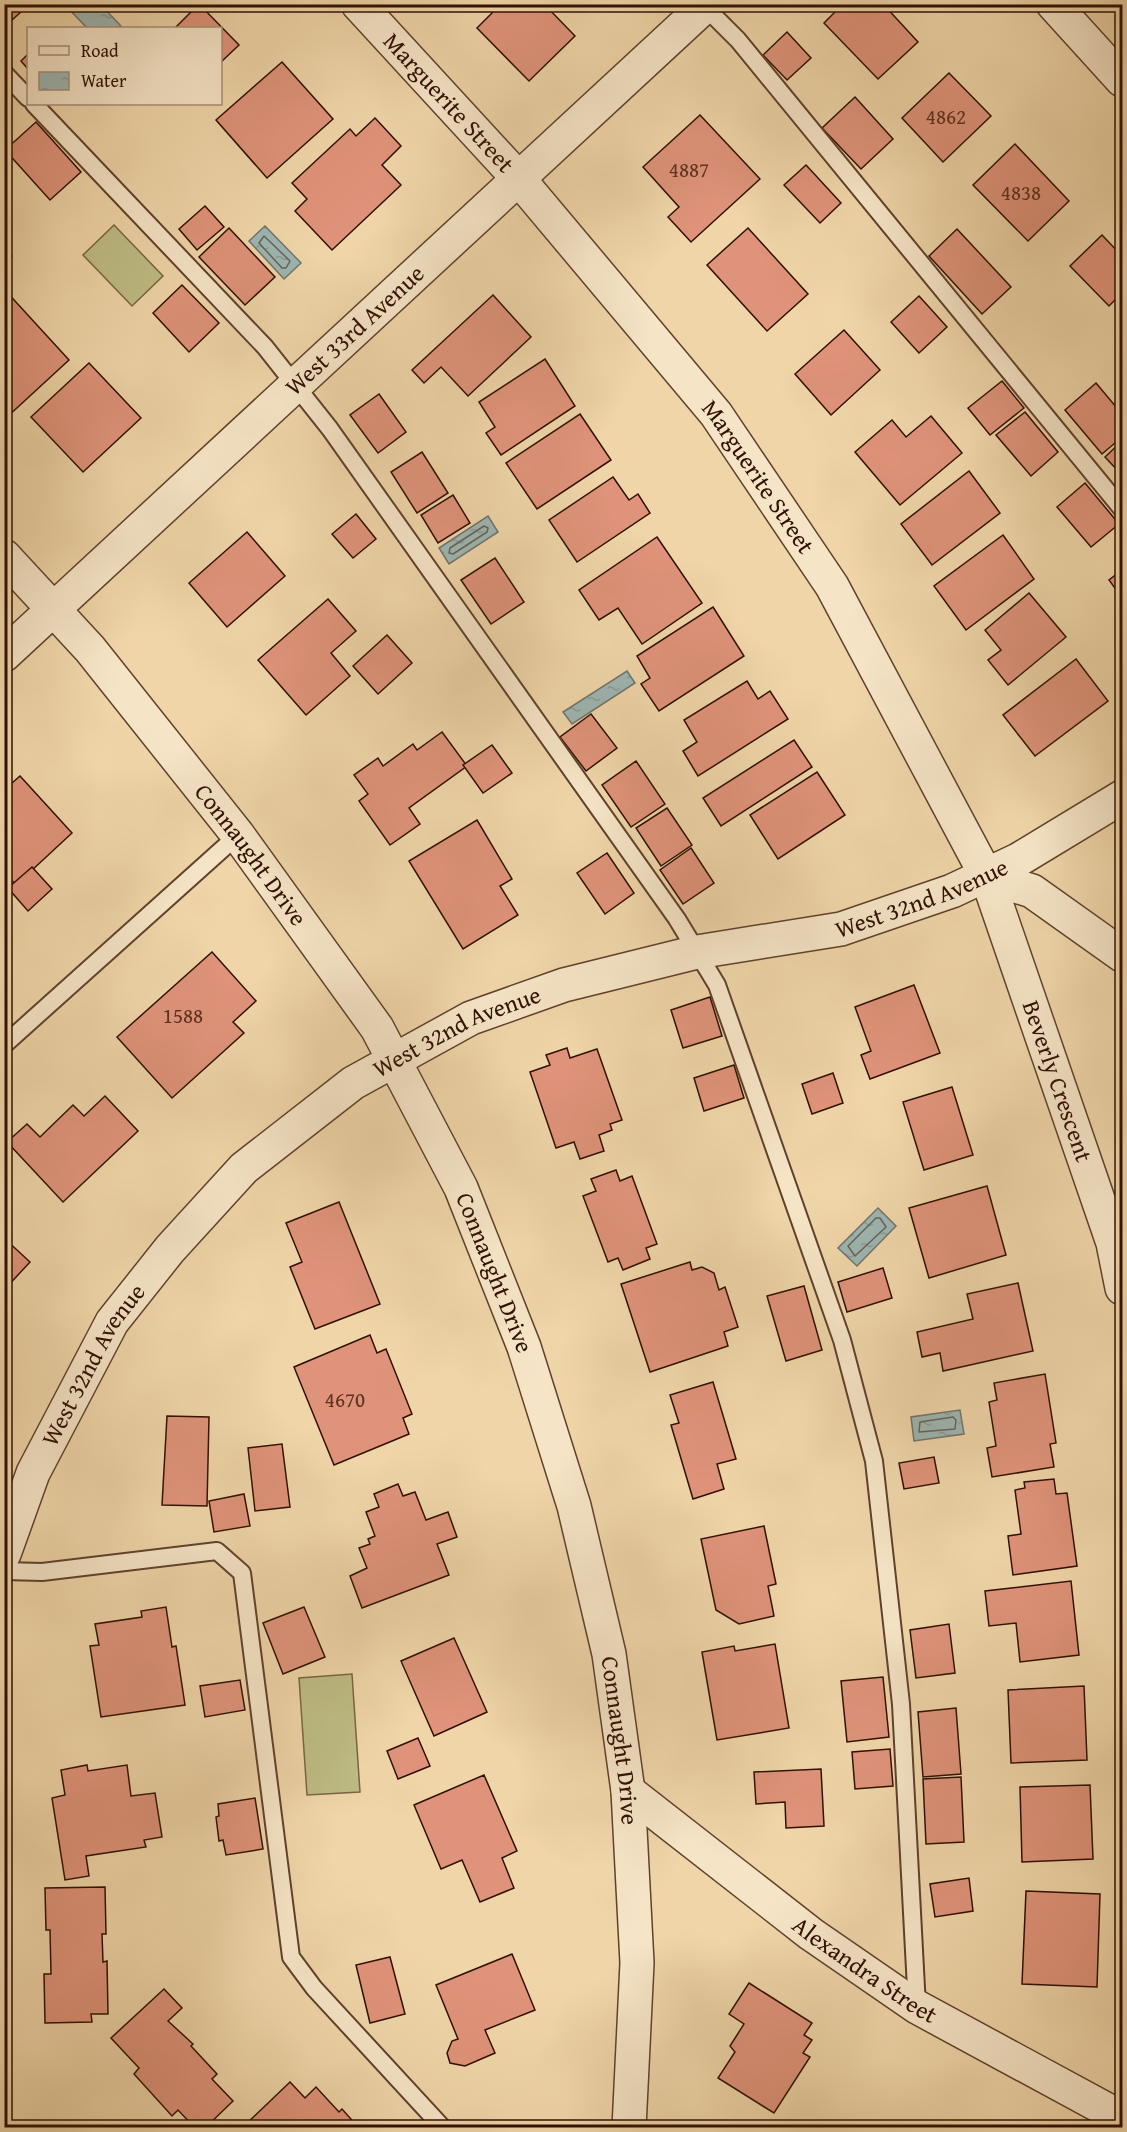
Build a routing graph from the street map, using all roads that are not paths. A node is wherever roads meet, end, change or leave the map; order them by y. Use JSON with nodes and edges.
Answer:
{"nodes":[{"id":1,"x":358,"y":4,"type":"edge"},
{"id":2,"x":1053,"y":4,"type":"edge"},
{"id":3,"x":704,"y":5,"type":"edge"},
{"id":4,"x":4,"y":73,"type":"edge"},
{"id":5,"x":1122,"y":80,"type":"edge"},
{"id":6,"x":27,"y":97,"type":"edge"},
{"id":7,"x":34,"y":105,"type":"edge"},
{"id":8,"x":518,"y":178,"type":"junction"},
{"id":9,"x":295,"y":386,"type":"junction"},
{"id":10,"x":1122,"y":509,"type":"edge"},
{"id":11,"x":4,"y":556,"type":"edge"},
{"id":12,"x":53,"y":609,"type":"junction"},
{"id":13,"x":4,"y":655,"type":"edge"},
{"id":14,"x":1122,"y":797,"type":"edge"},
{"id":15,"x":238,"y":835,"type":"junction"},
{"id":16,"x":987,"y":877,"type":"junction"},
{"id":17,"x":697,"y":952,"type":"junction"},
{"id":18,"x":1122,"y":955,"type":"edge"},
{"id":19,"x":4,"y":1045,"type":"edge"},
{"id":20,"x":394,"y":1060,"type":"junction"},
{"id":21,"x":1122,"y":1288,"type":"edge"},
{"id":22,"x":4,"y":1554,"type":"edge"},
{"id":23,"x":4,"y":1571,"type":"edge"},
{"id":24,"x":628,"y":1791,"type":"junction"},
{"id":25,"x":917,"y":2007,"type":"junction"},
{"id":26,"x":1122,"y":2118,"type":"edge"},
{"id":27,"x":443,"y":2127,"type":"edge"},
{"id":28,"x":629,"y":2127,"type":"edge"}],
"edges":[{"from":1,"to":8,"type":"street","name":"Marguerite Street"},
{"from":2,"to":5,"type":"street"},
{"from":3,"to":8,"type":"street","name":"West 33rd Avenue"},
{"from":3,"to":10,"type":"lane"},
{"from":4,"to":6,"type":"lane"},
{"from":7,"to":9,"type":"lane"},
{"from":8,"to":9,"type":"street","name":"West 33rd Avenue"},
{"from":8,"to":16,"type":"street","name":"Marguerite Street"},
{"from":9,"to":12,"type":"street","name":"West 33rd Avenue"},
{"from":9,"to":17,"type":"lane"},
{"from":11,"to":12,"type":"street","name":"Connaught Drive"},
{"from":12,"to":13,"type":"street","name":"West 33rd Avenue"},
{"from":12,"to":15,"type":"street","name":"Connaught Drive"},
{"from":14,"to":16,"type":"street","name":"West 32nd Avenue"},
{"from":15,"to":19,"type":"lane"},
{"from":15,"to":20,"type":"street","name":"Connaught Drive"},
{"from":16,"to":17,"type":"street","name":"West 32nd Avenue"},
{"from":16,"to":18,"type":"street"},
{"from":16,"to":21,"type":"street","name":"Beverly Crescent"},
{"from":17,"to":20,"type":"street","name":"West 32nd Avenue"},
{"from":17,"to":25,"type":"lane"},
{"from":20,"to":22,"type":"street","name":"West 32nd Avenue"},
{"from":20,"to":24,"type":"street","name":"Connaught Drive"},
{"from":23,"to":27,"type":"lane"},
{"from":24,"to":25,"type":"street","name":"Alexandra Street"},
{"from":24,"to":28,"type":"street","name":"Connaught Drive"},
{"from":25,"to":26,"type":"street","name":"Alexandra Street"}]}
